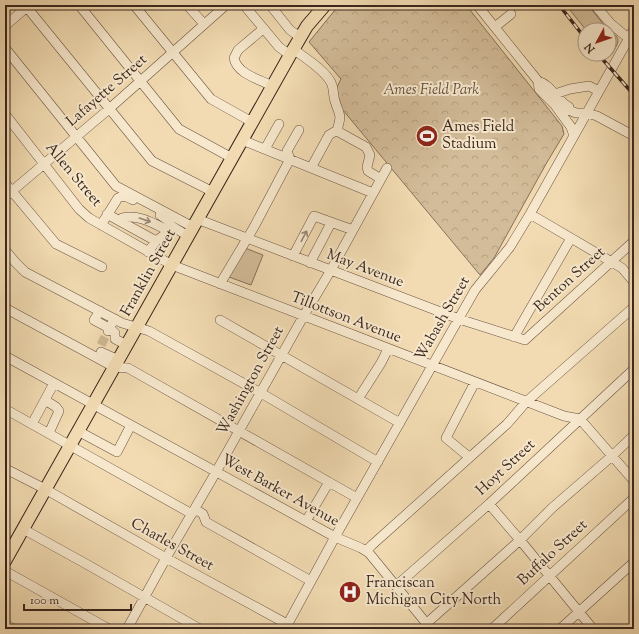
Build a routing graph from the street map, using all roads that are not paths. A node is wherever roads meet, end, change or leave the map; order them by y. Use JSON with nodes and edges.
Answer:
{"nodes":[{"id":1,"x":79,"y":5,"type":"edge"},
{"id":2,"x":134,"y":5,"type":"edge"},
{"id":3,"x":187,"y":5,"type":"edge"},
{"id":4,"x":226,"y":5,"type":"edge"},
{"id":5,"x":244,"y":5,"type":"edge"},
{"id":6,"x":270,"y":5,"type":"edge"},
{"id":7,"x":325,"y":5,"type":"edge"},
{"id":8,"x":477,"y":5,"type":"edge"},
{"id":9,"x":595,"y":5,"type":"edge"},
{"id":10,"x":27,"y":6,"type":"edge"},
{"id":11,"x":511,"y":14,"type":"dead end"},
{"id":12,"x":204,"y":24,"type":"junction"},
{"id":13,"x":5,"y":26,"type":"edge"},
{"id":14,"x":495,"y":27,"type":"junction"},
{"id":15,"x":263,"y":29,"type":"junction"},
{"id":16,"x":634,"y":29,"type":"edge"},
{"id":17,"x":300,"y":37,"type":"junction"},
{"id":18,"x":628,"y":38,"type":"junction"},
{"id":19,"x":5,"y":48,"type":"edge"},
{"id":20,"x":291,"y":52,"type":"junction"},
{"id":21,"x":172,"y":53,"type":"junction"},
{"id":22,"x":140,"y":81,"type":"junction"},
{"id":23,"x":538,"y":81,"type":"junction"},
{"id":24,"x":272,"y":86,"type":"junction"},
{"id":25,"x":599,"y":91,"type":"junction"},
{"id":26,"x":555,"y":94,"type":"junction"},
{"id":27,"x":554,"y":104,"type":"junction"},
{"id":28,"x":109,"y":109,"type":"junction"},
{"id":29,"x":585,"y":113,"type":"junction"},
{"id":30,"x":5,"y":114,"type":"edge"},
{"id":31,"x":252,"y":122,"type":"junction"},
{"id":32,"x":279,"y":124,"type":"dead end"},
{"id":33,"x":299,"y":130,"type":"dead end"},
{"id":34,"x":337,"y":131,"type":"junction"},
{"id":35,"x":574,"y":136,"type":"junction"},
{"id":36,"x":634,"y":136,"type":"edge"},
{"id":37,"x":77,"y":137,"type":"junction"},
{"id":38,"x":242,"y":140,"type":"junction"},
{"id":39,"x":265,"y":149,"type":"junction"},
{"id":40,"x":232,"y":158,"type":"junction"},
{"id":41,"x":290,"y":159,"type":"junction"},
{"id":42,"x":45,"y":164,"type":"junction"},
{"id":43,"x":311,"y":168,"type":"junction"},
{"id":44,"x":387,"y":168,"type":"dead end"},
{"id":45,"x":381,"y":179,"type":"junction"},
{"id":46,"x":5,"y":183,"type":"edge"},
{"id":47,"x":213,"y":192,"type":"junction"},
{"id":48,"x":373,"y":193,"type":"junction"},
{"id":49,"x":8,"y":194,"type":"edge"},
{"id":50,"x":108,"y":213,"type":"junction"},
{"id":51,"x":530,"y":214,"type":"junction"},
{"id":52,"x":122,"y":218,"type":"junction"},
{"id":53,"x":331,"y":223,"type":"junction"},
{"id":54,"x":100,"y":225,"type":"junction"},
{"id":55,"x":193,"y":227,"type":"junction"},
{"id":56,"x":168,"y":228,"type":"junction"},
{"id":57,"x":353,"y":230,"type":"junction"},
{"id":58,"x":246,"y":238,"type":"junction"},
{"id":59,"x":570,"y":238,"type":"junction"},
{"id":60,"x":154,"y":240,"type":"junction"},
{"id":61,"x":634,"y":241,"type":"edge"},
{"id":62,"x":5,"y":250,"type":"edge"},
{"id":63,"x":148,"y":252,"type":"junction"},
{"id":64,"x":293,"y":256,"type":"junction"},
{"id":65,"x":612,"y":262,"type":"junction"},
{"id":66,"x":310,"y":263,"type":"junction"},
{"id":67,"x":172,"y":265,"type":"junction"},
{"id":68,"x":102,"y":267,"type":"dead end"},
{"id":69,"x":330,"y":270,"type":"junction"},
{"id":70,"x":634,"y":282,"type":"edge"},
{"id":71,"x":220,"y":284,"type":"junction"},
{"id":72,"x":634,"y":307,"type":"edge"},
{"id":73,"x":5,"y":308,"type":"edge"},
{"id":74,"x":100,"y":311,"type":"junction"},
{"id":75,"x":303,"y":317,"type":"junction"},
{"id":76,"x":115,"y":319,"type":"junction"},
{"id":77,"x":459,"y":319,"type":"junction"},
{"id":78,"x":220,"y":320,"type":"dead end"},
{"id":79,"x":137,"y":326,"type":"junction"},
{"id":80,"x":109,"y":330,"type":"junction"},
{"id":81,"x":514,"y":337,"type":"junction"},
{"id":82,"x":115,"y":338,"type":"junction"},
{"id":83,"x":525,"y":340,"type":"joint"},
{"id":84,"x":127,"y":345,"type":"junction"},
{"id":85,"x":388,"y":349,"type":"junction"},
{"id":86,"x":102,"y":352,"type":"junction"},
{"id":87,"x":5,"y":356,"type":"edge"},
{"id":88,"x":281,"y":356,"type":"junction"},
{"id":89,"x":116,"y":363,"type":"junction"},
{"id":90,"x":433,"y":366,"type":"junction"},
{"id":91,"x":634,"y":369,"type":"edge"},
{"id":92,"x":475,"y":382,"type":"junction"},
{"id":93,"x":54,"y":383,"type":"junction"},
{"id":94,"x":261,"y":393,"type":"junction"},
{"id":95,"x":45,"y":400,"type":"junction"},
{"id":96,"x":358,"y":400,"type":"junction"},
{"id":97,"x":526,"y":402,"type":"junction"},
{"id":98,"x":93,"y":404,"type":"junction"},
{"id":99,"x":5,"y":409,"type":"edge"},
{"id":100,"x":580,"y":419,"type":"junction"},
{"id":101,"x":400,"y":423,"type":"junction"},
{"id":102,"x":32,"y":424,"type":"junction"},
{"id":103,"x":131,"y":425,"type":"junction"},
{"id":104,"x":78,"y":431,"type":"junction"},
{"id":105,"x":239,"y":432,"type":"junction"},
{"id":106,"x":49,"y":433,"type":"junction"},
{"id":107,"x":634,"y":435,"type":"edge"},
{"id":108,"x":70,"y":445,"type":"junction"},
{"id":109,"x":612,"y":456,"type":"junction"},
{"id":110,"x":469,"y":457,"type":"junction"},
{"id":111,"x":378,"y":462,"type":"junction"},
{"id":112,"x":8,"y":470,"type":"dead end"},
{"id":113,"x":216,"y":472,"type":"junction"},
{"id":114,"x":634,"y":481,"type":"edge"},
{"id":115,"x":329,"y":482,"type":"junction"},
{"id":116,"x":45,"y":489,"type":"junction"},
{"id":117,"x":357,"y":498,"type":"junction"},
{"id":118,"x":634,"y":498,"type":"edge"},
{"id":119,"x":489,"y":504,"type":"junction"},
{"id":120,"x":193,"y":512,"type":"junction"},
{"id":121,"x":306,"y":522,"type":"junction"},
{"id":122,"x":23,"y":529,"type":"junction"},
{"id":123,"x":335,"y":537,"type":"junction"},
{"id":124,"x":520,"y":540,"type":"junction"},
{"id":125,"x":366,"y":551,"type":"junction"},
{"id":126,"x":166,"y":558,"type":"junction"},
{"id":127,"x":5,"y":561,"type":"edge"},
{"id":128,"x":634,"y":562,"type":"edge"},
{"id":129,"x":5,"y":570,"type":"edge"},
{"id":130,"x":549,"y":575,"type":"junction"},
{"id":131,"x":311,"y":581,"type":"junction"},
{"id":132,"x":396,"y":586,"type":"junction"},
{"id":133,"x":145,"y":597,"type":"junction"},
{"id":134,"x":579,"y":611,"type":"junction"},
{"id":135,"x":5,"y":624,"type":"edge"},
{"id":136,"x":429,"y":626,"type":"edge"},
{"id":137,"x":634,"y":626,"type":"edge"},
{"id":138,"x":286,"y":627,"type":"edge"},
{"id":139,"x":14,"y":629,"type":"edge"},
{"id":140,"x":109,"y":629,"type":"edge"},
{"id":141,"x":127,"y":629,"type":"edge"},
{"id":142,"x":200,"y":629,"type":"edge"},
{"id":143,"x":492,"y":629,"type":"edge"},
{"id":144,"x":560,"y":629,"type":"edge"},
{"id":145,"x":593,"y":629,"type":"edge"},
{"id":146,"x":631,"y":629,"type":"edge"}],
"edges":[{"from":1,"to":22,"type":"street"},
{"from":2,"to":21,"type":"street"},
{"from":3,"to":12,"type":"street"},
{"from":4,"to":12,"type":"street","name":"Lafayette Street"},
{"from":5,"to":15,"type":"street"},
{"from":6,"to":17,"type":"street"},
{"from":7,"to":17,"type":"main road","name":"Franklin Street"},
{"from":8,"to":14,"type":"street"},
{"from":9,"to":18,"type":"street"},
{"from":10,"to":13,"type":"street"},
{"from":10,"to":28,"type":"street"},
{"from":11,"to":14,"type":"street"},
{"from":12,"to":21,"type":"street","name":"Lafayette Street"},
{"from":14,"to":23,"type":"street"},
{"from":15,"to":20,"type":"street"},
{"from":15,"to":24,"type":"street"},
{"from":16,"to":18,"type":"street","name":"Wabash Street"},
{"from":17,"to":20,"type":"main road","name":"Franklin Street"},
{"from":18,"to":25,"type":"street","name":"Wabash Street"},
{"from":19,"to":37,"type":"street"},
{"from":20,"to":24,"type":"main road","name":"Franklin Street"},
{"from":20,"to":34,"type":"street"},
{"from":21,"to":22,"type":"street","name":"Lafayette Street"},
{"from":21,"to":31,"type":"street"},
{"from":22,"to":28,"type":"street","name":"Lafayette Street"},
{"from":22,"to":40,"type":"street"},
{"from":23,"to":26,"type":"street"},
{"from":23,"to":27,"type":"street"},
{"from":24,"to":31,"type":"main road","name":"Franklin Street"},
{"from":25,"to":26,"type":"street"},
{"from":25,"to":29,"type":"street","name":"Wabash Street"},
{"from":26,"to":29,"type":"street"},
{"from":27,"to":29,"type":"street"},
{"from":27,"to":35,"type":"street"},
{"from":28,"to":37,"type":"street","name":"Lafayette Street"},
{"from":28,"to":47,"type":"street"},
{"from":29,"to":35,"type":"street","name":"Wabash Street"},
{"from":29,"to":36,"type":"street"},
{"from":30,"to":42,"type":"street","name":"Allen Street"},
{"from":31,"to":38,"type":"main road","name":"Franklin Street"},
{"from":32,"to":39,"type":"street"},
{"from":33,"to":41,"type":"street"},
{"from":34,"to":43,"type":"street"},
{"from":34,"to":45,"type":"street"},
{"from":35,"to":51,"type":"street","name":"Wabash Street"},
{"from":37,"to":42,"type":"street","name":"Lafayette Street"},
{"from":37,"to":55,"type":"street"},
{"from":38,"to":39,"type":"street"},
{"from":38,"to":40,"type":"main road","name":"Franklin Street"},
{"from":39,"to":41,"type":"street"},
{"from":40,"to":47,"type":"main road","name":"Franklin Street"},
{"from":41,"to":43,"type":"street"},
{"from":41,"to":58,"type":"street"},
{"from":42,"to":49,"type":"street","name":"Lafayette Street"},
{"from":42,"to":54,"type":"street","name":"Allen Street"},
{"from":43,"to":48,"type":"street"},
{"from":44,"to":45,"type":"street","name":"Washington Street"},
{"from":45,"to":48,"type":"street","name":"Washington Street"},
{"from":46,"to":49,"type":"street"},
{"from":47,"to":55,"type":"main road","name":"Franklin Street"},
{"from":48,"to":57,"type":"street","name":"Washington Street"},
{"from":49,"to":68,"type":"street"},
{"from":50,"to":52,"type":"street"},
{"from":50,"to":54,"type":"street"},
{"from":50,"to":56,"type":"street"},
{"from":50,"to":60,"type":"street"},
{"from":51,"to":59,"type":"street"},
{"from":51,"to":77,"type":"street","name":"Wabash Street"},
{"from":52,"to":56,"type":"street","one_way":true},
{"from":52,"to":60,"type":"street"},
{"from":53,"to":57,"type":"street"},
{"from":64,"to":53,"type":"street","one_way":true},
{"from":53,"to":66,"type":"street"},
{"from":54,"to":63,"type":"street","name":"Allen Street"},
{"from":55,"to":56,"type":"street"},
{"from":55,"to":58,"type":"street","name":"May Avenue"},
{"from":55,"to":67,"type":"main road","name":"Franklin Street"},
{"from":56,"to":60,"type":"street"},
{"from":57,"to":69,"type":"street","name":"Washington Street"},
{"from":58,"to":64,"type":"street","name":"May Avenue"},
{"from":58,"to":71,"type":"street"},
{"from":59,"to":65,"type":"street"},
{"from":59,"to":81,"type":"street"},
{"from":60,"to":63,"type":"street"},
{"from":61,"to":65,"type":"street","name":"Benton Street"},
{"from":62,"to":74,"type":"street"},
{"from":63,"to":67,"type":"street","name":"Allen Street"},
{"from":64,"to":66,"type":"street","name":"May Avenue"},
{"from":65,"to":70,"type":"street"},
{"from":65,"to":83,"type":"street","name":"Benton Street"},
{"from":66,"to":69,"type":"street","name":"May Avenue"},
{"from":67,"to":71,"type":"street","name":"Tillottson Avenue"},
{"from":67,"to":79,"type":"main road","name":"Franklin Street"},
{"from":69,"to":75,"type":"street","name":"Washington Street"},
{"from":69,"to":77,"type":"street","name":"May Avenue"},
{"from":71,"to":75,"type":"street","name":"Tillottson Avenue"},
{"from":72,"to":97,"type":"street"},
{"from":73,"to":86,"type":"street"},
{"from":74,"to":76,"type":"street"},
{"from":74,"to":80,"type":"street"},
{"from":75,"to":85,"type":"street","name":"Tillottson Avenue"},
{"from":75,"to":88,"type":"street","name":"Washington Street"},
{"from":76,"to":79,"type":"street"},
{"from":76,"to":80,"type":"street"},
{"from":77,"to":81,"type":"street","name":"May Avenue"},
{"from":77,"to":90,"type":"street","name":"Wabash Street"},
{"from":78,"to":88,"type":"street"},
{"from":79,"to":84,"type":"main road","name":"Franklin Street"},
{"from":79,"to":94,"type":"street"},
{"from":80,"to":82,"type":"street"},
{"from":81,"to":83,"type":"street","name":"May Avenue"},
{"from":82,"to":84,"type":"street"},
{"from":82,"to":86,"type":"street"},
{"from":84,"to":89,"type":"main road","name":"Franklin Street"},
{"from":85,"to":90,"type":"street","name":"Tillottson Avenue"},
{"from":85,"to":96,"type":"street"},
{"from":86,"to":89,"type":"street"},
{"from":87,"to":93,"type":"street","name":"West Barker Avenue"},
{"from":88,"to":94,"type":"street","name":"Washington Street"},
{"from":88,"to":96,"type":"street"},
{"from":89,"to":98,"type":"main road","name":"Franklin Street"},
{"from":89,"to":105,"type":"street"},
{"from":90,"to":92,"type":"street","name":"Tillottson Avenue"},
{"from":90,"to":101,"type":"street","name":"Wabash Street"},
{"from":91,"to":100,"type":"street","name":"Hoyt Street"},
{"from":92,"to":97,"type":"street","name":"Tillottson Avenue"},
{"from":92,"to":110,"type":"street"},
{"from":93,"to":95,"type":"street"},
{"from":93,"to":98,"type":"street","name":"West Barker Avenue"},
{"from":94,"to":105,"type":"street","name":"Washington Street"},
{"from":94,"to":111,"type":"street"},
{"from":95,"to":102,"type":"street"},
{"from":95,"to":106,"type":"street"},
{"from":96,"to":101,"type":"street"},
{"from":97,"to":100,"type":"street","name":"Tillottson Avenue"},
{"from":97,"to":110,"type":"street"},
{"from":98,"to":103,"type":"street","name":"West Barker Avenue"},
{"from":98,"to":104,"type":"main road","name":"Franklin Street"},
{"from":99,"to":102,"type":"street"},
{"from":100,"to":109,"type":"street"},
{"from":100,"to":119,"type":"street","name":"Hoyt Street"},
{"from":101,"to":111,"type":"street","name":"Wabash Street"},
{"from":102,"to":106,"type":"street"},
{"from":103,"to":104,"type":"street"},
{"from":103,"to":113,"type":"street","name":"West Barker Avenue"},
{"from":104,"to":108,"type":"main road","name":"Franklin Street"},
{"from":105,"to":113,"type":"street","name":"Washington Street"},
{"from":105,"to":115,"type":"street"},
{"from":106,"to":108,"type":"street"},
{"from":107,"to":109,"type":"street"},
{"from":108,"to":116,"type":"main road","name":"Franklin Street"},
{"from":108,"to":120,"type":"street"},
{"from":109,"to":114,"type":"street"},
{"from":109,"to":124,"type":"street"},
{"from":110,"to":125,"type":"street"},
{"from":111,"to":117,"type":"street","name":"Wabash Street"},
{"from":112,"to":116,"type":"street","name":"Charles Street"},
{"from":113,"to":120,"type":"street","name":"Washington Street"},
{"from":113,"to":121,"type":"street","name":"West Barker Avenue"},
{"from":115,"to":117,"type":"street"},
{"from":115,"to":121,"type":"street"},
{"from":116,"to":122,"type":"main road","name":"Franklin Street"},
{"from":116,"to":126,"type":"street","name":"Charles Street"},
{"from":117,"to":123,"type":"street","name":"Wabash Street"},
{"from":118,"to":130,"type":"street","name":"Buffalo Street"},
{"from":119,"to":124,"type":"street"},
{"from":119,"to":132,"type":"street","name":"Hoyt Street"},
{"from":120,"to":126,"type":"street","name":"Washington Street"},
{"from":120,"to":131,"type":"street"},
{"from":121,"to":123,"type":"street","name":"West Barker Avenue"},
{"from":122,"to":127,"type":"main road","name":"Franklin Street"},
{"from":122,"to":133,"type":"street"},
{"from":123,"to":125,"type":"street","name":"West Barker Avenue"},
{"from":123,"to":131,"type":"street","name":"Wabash Street"},
{"from":124,"to":130,"type":"street"},
{"from":124,"to":136,"type":"street"},
{"from":125,"to":132,"type":"street","name":"West Barker Avenue"},
{"from":126,"to":133,"type":"street","name":"Washington Street"},
{"from":126,"to":138,"type":"street","name":"Charles Street"},
{"from":128,"to":134,"type":"street"},
{"from":129,"to":140,"type":"street"},
{"from":130,"to":134,"type":"street"},
{"from":130,"to":143,"type":"street","name":"Buffalo Street"},
{"from":131,"to":138,"type":"street","name":"Wabash Street"},
{"from":132,"to":136,"type":"street","name":"West Barker Avenue"},
{"from":133,"to":141,"type":"street","name":"Washington Street"},
{"from":133,"to":142,"type":"street"},
{"from":134,"to":144,"type":"street"},
{"from":134,"to":145,"type":"street"},
{"from":135,"to":139,"type":"street"},
{"from":137,"to":146,"type":"street"}]}
